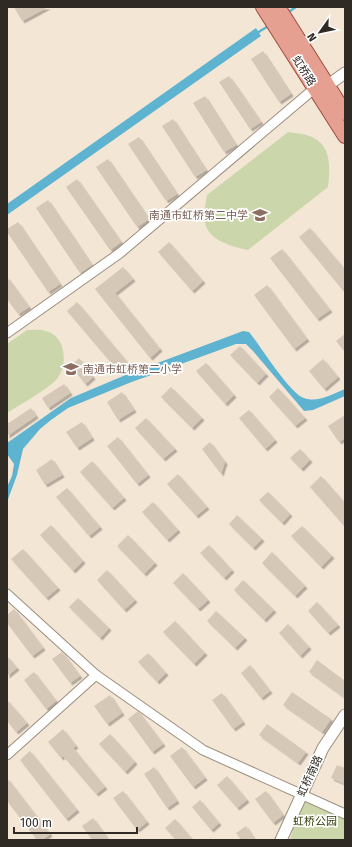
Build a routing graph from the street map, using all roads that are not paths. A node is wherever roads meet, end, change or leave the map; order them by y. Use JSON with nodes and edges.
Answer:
{"nodes":[{"id":1,"x":276,"y":15,"type":"edge"},
{"id":2,"x":345,"y":73,"type":"edge"},
{"id":3,"x":321,"y":87,"type":"junction"},
{"id":4,"x":345,"y":113,"type":"edge"},
{"id":5,"x":345,"y":136,"type":"edge"},
{"id":6,"x":7,"y":333,"type":"edge"},
{"id":7,"x":7,"y":594,"type":"edge"},
{"id":8,"x":96,"y":675,"type":"junction"},
{"id":9,"x":345,"y":715,"type":"edge"},
{"id":10,"x":7,"y":755,"type":"edge"},
{"id":11,"x":301,"y":794,"type":"junction"},
{"id":12,"x":345,"y":814,"type":"edge"},
{"id":13,"x":281,"y":840,"type":"edge"}],
"edges":[{"from":1,"to":3,"type":"main road","name":"虹桥路"},
{"from":2,"to":3,"type":"street"},
{"from":3,"to":4,"type":"main road","name":"虹桥路"},
{"from":3,"to":5,"type":"main road","name":"虹桥路"},
{"from":3,"to":6,"type":"street"},
{"from":7,"to":8,"type":"street"},
{"from":8,"to":10,"type":"street"},
{"from":8,"to":11,"type":"street"},
{"from":9,"to":11,"type":"street","name":"虹桥南路"},
{"from":11,"to":12,"type":"street"},
{"from":11,"to":13,"type":"street","name":"虹桥南路"}]}
